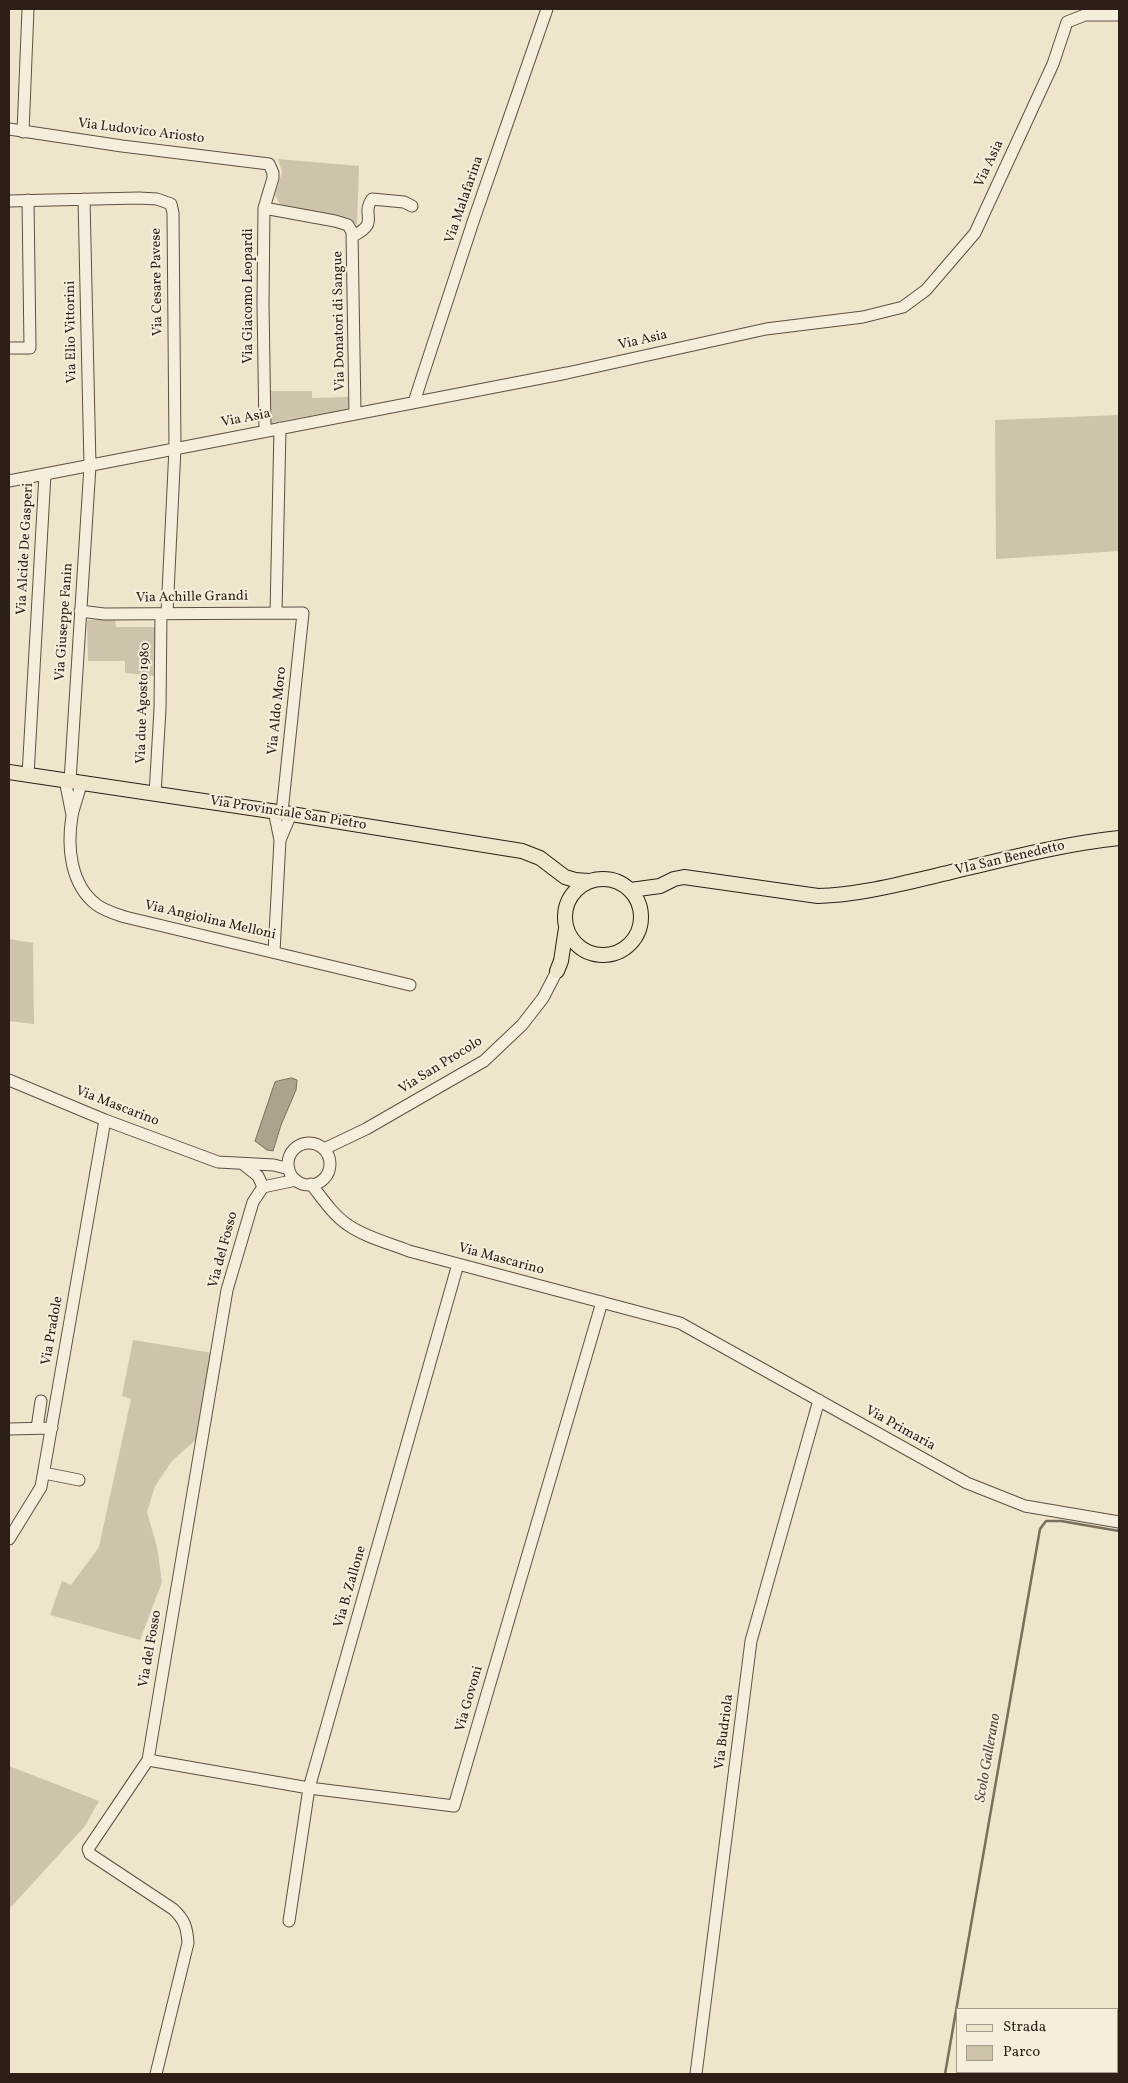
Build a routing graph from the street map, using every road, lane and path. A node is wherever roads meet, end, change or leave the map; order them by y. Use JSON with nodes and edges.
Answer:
{"nodes":[{"id":1,"x":28,"y":9,"type":"edge"},
{"id":2,"x":547,"y":9,"type":"edge"},
{"id":3,"x":1119,"y":15,"type":"edge"},
{"id":4,"x":9,"y":129,"type":"edge"},
{"id":5,"x":23,"y":132,"type":"junction"},
{"id":6,"x":269,"y":164,"type":"joint"},
{"id":7,"x":84,"y":199,"type":"junction"},
{"id":8,"x":28,"y":200,"type":"junction"},
{"id":9,"x":9,"y":201,"type":"edge"},
{"id":10,"x":412,"y":206,"type":"dead end"},
{"id":11,"x":264,"y":208,"type":"junction"},
{"id":12,"x":353,"y":236,"type":"junction"},
{"id":13,"x":9,"y":348,"type":"edge"},
{"id":14,"x":414,"y":402,"type":"junction"},
{"id":15,"x":356,"y":413,"type":"junction"},
{"id":16,"x":280,"y":428,"type":"junction"},
{"id":17,"x":265,"y":431,"type":"junction"},
{"id":18,"x":175,"y":448,"type":"junction"},
{"id":19,"x":90,"y":466,"type":"junction"},
{"id":20,"x":45,"y":474,"type":"junction"},
{"id":21,"x":9,"y":481,"type":"edge"},
{"id":22,"x":80,"y":611,"type":"junction"},
{"id":23,"x":303,"y":612,"type":"joint"},
{"id":24,"x":276,"y":613,"type":"junction"},
{"id":25,"x":164,"y":614,"type":"junction"},
{"id":26,"x":9,"y":772,"type":"edge"},
{"id":27,"x":28,"y":775,"type":"junction"},
{"id":28,"x":72,"y":782,"type":"junction"},
{"id":29,"x":155,"y":794,"type":"junction"},
{"id":30,"x":282,"y":812,"type":"junction"},
{"id":31,"x":72,"y":817,"type":"junction"},
{"id":32,"x":1119,"y":838,"type":"edge"},
{"id":33,"x":280,"y":840,"type":"junction"},
{"id":34,"x":560,"y":874,"type":"junction"},
{"id":35,"x":589,"y":881,"type":"junction"},
{"id":36,"x":660,"y":886,"type":"junction"},
{"id":37,"x":631,"y":890,"type":"junction"},
{"id":38,"x":569,"y":900,"type":"junction"},
{"id":39,"x":642,"y":911,"type":"junction"},
{"id":40,"x":566,"y":926,"type":"junction"},
{"id":41,"x":586,"y":951,"type":"junction"},
{"id":42,"x":274,"y":952,"type":"junction"},
{"id":43,"x":557,"y":971,"type":"junction"},
{"id":44,"x":410,"y":985,"type":"dead end"},
{"id":45,"x":9,"y":1080,"type":"edge"},
{"id":46,"x":105,"y":1120,"type":"junction"},
{"id":47,"x":327,"y":1153,"type":"junction"},
{"id":48,"x":244,"y":1165,"type":"junction"},
{"id":49,"x":291,"y":1170,"type":"junction"},
{"id":50,"x":316,"y":1183,"type":"junction"},
{"id":51,"x":263,"y":1187,"type":"junction"},
{"id":52,"x":458,"y":1264,"type":"junction"},
{"id":53,"x":602,"y":1302,"type":"junction"},
{"id":54,"x":680,"y":1323,"type":"joint"},
{"id":55,"x":819,"y":1400,"type":"junction"},
{"id":56,"x":42,"y":1401,"type":"dead end"},
{"id":57,"x":37,"y":1428,"type":"junction"},
{"id":58,"x":52,"y":1428,"type":"junction"},
{"id":59,"x":9,"y":1429,"type":"edge"},
{"id":60,"x":44,"y":1473,"type":"junction"},
{"id":61,"x":79,"y":1480,"type":"dead end"},
{"id":62,"x":1119,"y":1522,"type":"edge"},
{"id":63,"x":9,"y":1539,"type":"edge"},
{"id":64,"x":148,"y":1760,"type":"junction"},
{"id":65,"x":309,"y":1788,"type":"junction"},
{"id":66,"x":288,"y":1921,"type":"dead end"},
{"id":67,"x":156,"y":2074,"type":"edge"},
{"id":68,"x":696,"y":2074,"type":"edge"}],
"edges":[{"from":1,"to":5,"type":"street"},
{"from":2,"to":14,"type":"street","name":"Via Malafarina"},
{"from":3,"to":14,"type":"street","name":"Via Asia"},
{"from":4,"to":5,"type":"street","name":"Via Ludovico Ariosto"},
{"from":5,"to":6,"type":"street","name":"Via Ludovico Ariosto"},
{"from":6,"to":11,"type":"street","name":"Via Giacomo Leopardi"},
{"from":7,"to":8,"type":"street"},
{"from":7,"to":18,"type":"street","name":"Via Cesare Pavese"},
{"from":7,"to":19,"type":"street","name":"Via Elio Vittorini"},
{"from":8,"to":9,"type":"street"},
{"from":8,"to":13,"type":"street"},
{"from":10,"to":12,"type":"street"},
{"from":11,"to":12,"type":"street","name":"Via Donatori di Sangue"},
{"from":11,"to":17,"type":"street","name":"Via Giacomo Leopardi"},
{"from":12,"to":15,"type":"street","name":"Via Donatori di Sangue"},
{"from":14,"to":15,"type":"street","name":"Via Asia"},
{"from":15,"to":16,"type":"street","name":"Via Asia"},
{"from":16,"to":17,"type":"street","name":"Via Asia"},
{"from":16,"to":24,"type":"street"},
{"from":17,"to":18,"type":"street","name":"Via Asia"},
{"from":18,"to":19,"type":"street","name":"Via Asia"},
{"from":18,"to":25,"type":"street","name":"Via due Agosto 1980"},
{"from":19,"to":20,"type":"street","name":"Via Asia"},
{"from":19,"to":22,"type":"street","name":"Via Giuseppe Fanin"},
{"from":20,"to":21,"type":"street","name":"Via Asia"},
{"from":20,"to":27,"type":"street","name":"Via Alcide De Gasperi"},
{"from":22,"to":25,"type":"street","name":"Via Achille Grandi"},
{"from":22,"to":28,"type":"street","name":"Via Giuseppe Fanin"},
{"from":23,"to":24,"type":"street","name":"Via Achille Grandi"},
{"from":23,"to":30,"type":"street","name":"Via Aldo Moro"},
{"from":24,"to":25,"type":"street","name":"Via Achille Grandi"},
{"from":25,"to":29,"type":"street","name":"Via due Agosto 1980"},
{"from":26,"to":27,"type":"main road","name":"Via Provinciale San Pietro"},
{"from":27,"to":28,"type":"main road","name":"Via Provinciale San Pietro"},
{"from":28,"to":29,"type":"main road","name":"Via Provinciale San Pietro"},
{"from":28,"to":31,"type":"street","name":"Via Angiolina Melloni"},
{"from":28,"to":31,"type":"street","name":"Via Angiolina Melloni"},
{"from":29,"to":30,"type":"main road","name":"Via Provinciale San Pietro"},
{"from":30,"to":33,"type":"street"},
{"from":30,"to":33,"type":"street"},
{"from":30,"to":34,"type":"main road","name":"Via Provinciale San Pietro"},
{"from":31,"to":42,"type":"street","name":"Via Angiolina Melloni"},
{"from":32,"to":36,"type":"main road","name":"VIa San Benedetto"},
{"from":33,"to":42,"type":"street"},
{"from":34,"to":35,"type":"main road"},
{"from":34,"to":38,"type":"main road"},
{"from":35,"to":37,"type":"main road"},
{"from":35,"to":38,"type":"main road"},
{"from":36,"to":37,"type":"main road"},
{"from":36,"to":39,"type":"main road"},
{"from":37,"to":39,"type":"main road"},
{"from":38,"to":40,"type":"main road"},
{"from":39,"to":41,"type":"main road"},
{"from":40,"to":41,"type":"main road"},
{"from":40,"to":43,"type":"main road"},
{"from":41,"to":43,"type":"main road"},
{"from":42,"to":44,"type":"street","name":"Via Angiolina Melloni"},
{"from":43,"to":47,"type":"street","name":"Via San Procolo"},
{"from":45,"to":46,"type":"street","name":"Via Mascarino"},
{"from":46,"to":48,"type":"street","name":"Via Mascarino"},
{"from":46,"to":58,"type":"street","name":"Via Pradole"},
{"from":47,"to":49,"type":"street"},
{"from":47,"to":50,"type":"street"},
{"from":48,"to":49,"type":"street","name":"Via Mascarino"},
{"from":48,"to":51,"type":"street"},
{"from":49,"to":50,"type":"street"},
{"from":49,"to":51,"type":"street"},
{"from":50,"to":52,"type":"street","name":"Via Mascarino"},
{"from":51,"to":64,"type":"street","name":"Via del Fosso"},
{"from":52,"to":53,"type":"street","name":"Via Mascarino"},
{"from":52,"to":65,"type":"street","name":"Via B. Zallone"},
{"from":53,"to":54,"type":"street","name":"Via Mascarino"},
{"from":53,"to":65,"type":"street","name":"Via Govoni"},
{"from":54,"to":55,"type":"street","name":"Via Primaria"},
{"from":55,"to":62,"type":"street","name":"Via Primaria"},
{"from":55,"to":68,"type":"street","name":"Via Budriola"},
{"from":56,"to":57,"type":"street"},
{"from":57,"to":58,"type":"street"},
{"from":57,"to":59,"type":"street"},
{"from":58,"to":60,"type":"street","name":"Via Pradole"},
{"from":60,"to":61,"type":"street"},
{"from":60,"to":63,"type":"street","name":"Via Pradole"},
{"from":64,"to":65,"type":"street","name":"Via Govoni"},
{"from":64,"to":67,"type":"street","name":"Via del Fosso"},
{"from":65,"to":66,"type":"street","name":"Via B. Zallone"}]}
